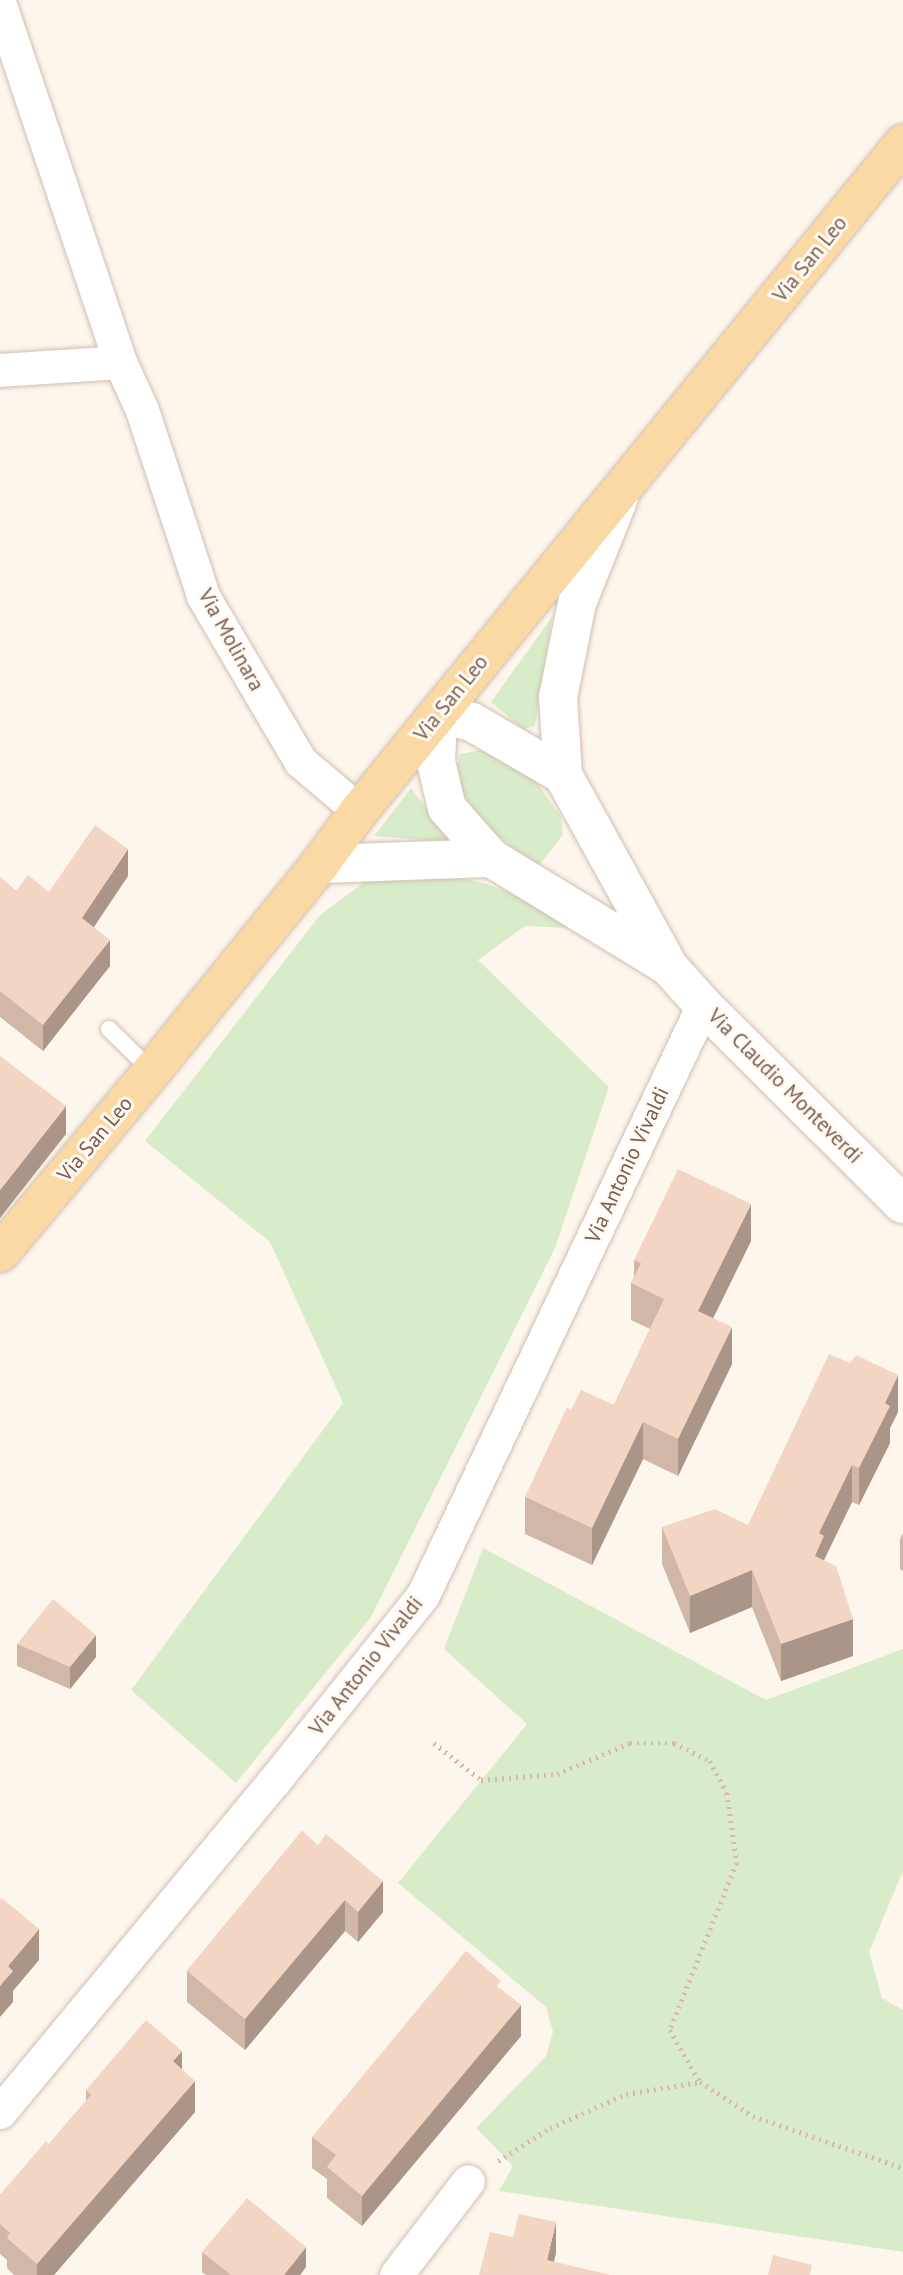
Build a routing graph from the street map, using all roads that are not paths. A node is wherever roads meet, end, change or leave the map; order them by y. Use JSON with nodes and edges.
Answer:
{"nodes":[{"id":1,"x":0,"y":5,"type":"edge"},
{"id":2,"x":903,"y":144,"type":"edge"},
{"id":3,"x":120,"y":362,"type":"junction"},
{"id":4,"x":0,"y":370,"type":"edge"},
{"id":5,"x":624,"y":487,"type":"junction"},
{"id":6,"x":438,"y":714,"type":"junction"},
{"id":7,"x":563,"y":775,"type":"junction"},
{"id":8,"x":359,"y":811,"type":"junction"},
{"id":9,"x":491,"y":858,"type":"junction"},
{"id":10,"x":320,"y":864,"type":"junction"},
{"id":11,"x":669,"y":967,"type":"junction"},
{"id":12,"x":703,"y":1005,"type":"junction"},
{"id":13,"x":109,"y":1029,"type":"dead end"},
{"id":14,"x":152,"y":1071,"type":"junction"},
{"id":15,"x":903,"y":1204,"type":"edge"},
{"id":16,"x":0,"y":1253,"type":"edge"},
{"id":17,"x":0,"y":2112,"type":"edge"},
{"id":18,"x":468,"y":2181,"type":"road end"},
{"id":19,"x":396,"y":2275,"type":"edge"}],
"edges":[{"from":1,"to":3,"type":"street","name":"Via Molinara"},
{"from":2,"to":5,"type":"main road","name":"Via San Leo"},
{"from":3,"to":4,"type":"street"},
{"from":3,"to":8,"type":"street","name":"Via Molinara"},
{"from":5,"to":6,"type":"main road","name":"Via San Leo"},
{"from":5,"to":7,"type":"street"},
{"from":6,"to":7,"type":"street"},
{"from":6,"to":8,"type":"main road","name":"Via San Leo"},
{"from":6,"to":9,"type":"street"},
{"from":7,"to":11,"type":"street"},
{"from":8,"to":10,"type":"main road","name":"Via San Leo"},
{"from":9,"to":10,"type":"street"},
{"from":9,"to":11,"type":"street"},
{"from":10,"to":14,"type":"main road","name":"Via San Leo"},
{"from":11,"to":12,"type":"street","name":"Via Claudio Monteverdi"},
{"from":12,"to":15,"type":"street","name":"Via Claudio Monteverdi"},
{"from":12,"to":17,"type":"street","name":"Via Antonio Vivaldi"},
{"from":13,"to":14,"type":"lane"},
{"from":14,"to":16,"type":"main road","name":"Via San Leo"},
{"from":18,"to":19,"type":"street"}]}
